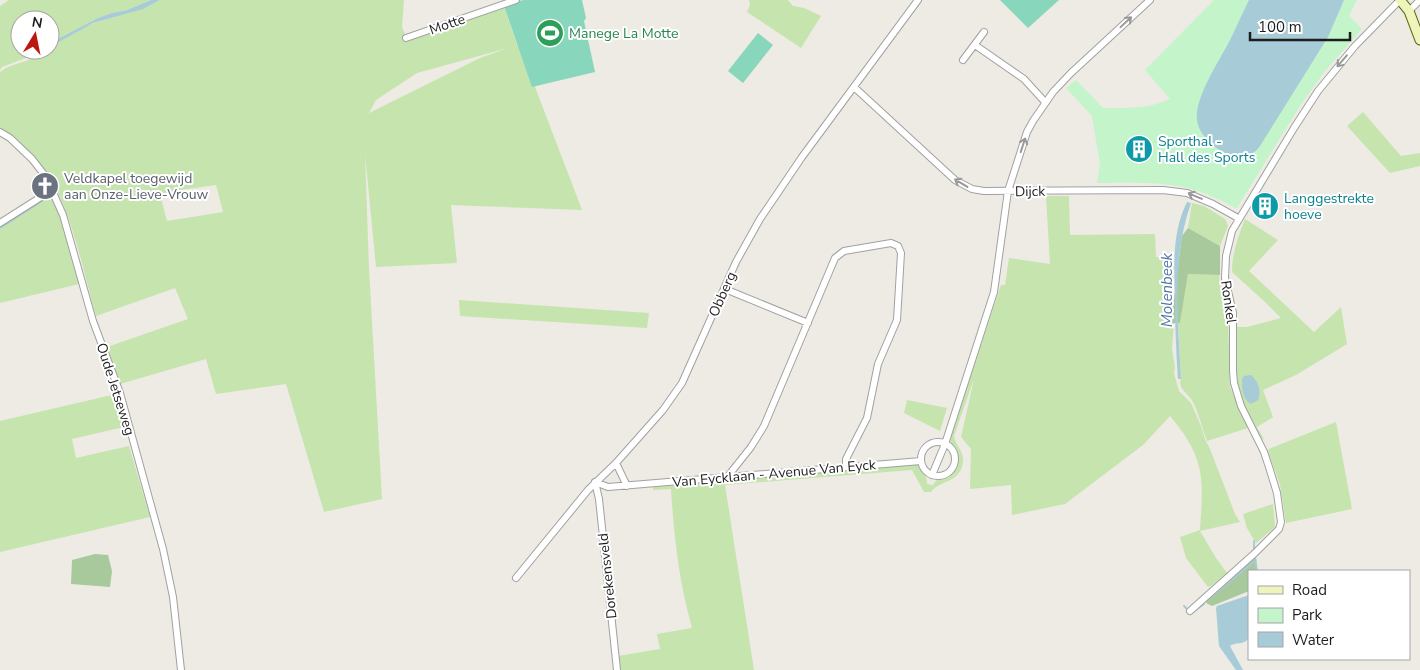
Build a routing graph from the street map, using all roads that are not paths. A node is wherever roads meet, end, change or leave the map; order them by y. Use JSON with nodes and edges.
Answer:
{"nodes":[{"id":1,"x":516,"y":0,"type":"edge"},
{"id":2,"x":918,"y":0,"type":"edge"},
{"id":3,"x":1150,"y":0,"type":"edge"},
{"id":4,"x":1400,"y":0,"type":"edge"},
{"id":5,"x":1420,"y":0,"type":"edge"},
{"id":6,"x":1409,"y":11,"type":"junction"},
{"id":7,"x":1420,"y":23,"type":"edge"},
{"id":8,"x":984,"y":32,"type":"dead end"},
{"id":9,"x":406,"y":38,"type":"dead end"},
{"id":10,"x":1420,"y":40,"type":"edge"},
{"id":11,"x":975,"y":45,"type":"junction"},
{"id":12,"x":963,"y":60,"type":"dead end"},
{"id":13,"x":854,"y":87,"type":"junction"},
{"id":14,"x":1045,"y":102,"type":"junction"},
{"id":15,"x":0,"y":132,"type":"edge"},
{"id":16,"x":52,"y":190,"type":"junction"},
{"id":17,"x":1008,"y":191,"type":"junction"},
{"id":18,"x":1238,"y":218,"type":"junction"},
{"id":19,"x":0,"y":223,"type":"edge"},
{"id":20,"x":725,"y":289,"type":"junction"},
{"id":21,"x":808,"y":322,"type":"junction"},
{"id":22,"x":944,"y":444,"type":"junction"},
{"id":23,"x":921,"y":460,"type":"junction"},
{"id":24,"x":616,"y":463,"type":"junction"},
{"id":25,"x":846,"y":468,"type":"junction"},
{"id":26,"x":932,"y":475,"type":"junction"},
{"id":27,"x":728,"y":476,"type":"junction"},
{"id":28,"x":595,"y":482,"type":"junction"},
{"id":29,"x":627,"y":486,"type":"junction"},
{"id":30,"x":516,"y":578,"type":"dead end"},
{"id":31,"x":1190,"y":611,"type":"dead end"},
{"id":32,"x":181,"y":670,"type":"edge"},
{"id":33,"x":617,"y":670,"type":"edge"}],
"edges":[{"from":1,"to":9,"type":"street","name":"Motte"},
{"from":2,"to":13,"type":"street","name":"Obberg"},
{"from":14,"to":3,"type":"street","one_way":true},
{"from":4,"to":6,"type":"main road"},
{"from":4,"to":18,"type":"street","name":"Ronkel","one_way":true},
{"from":5,"to":6,"type":"street"},
{"from":6,"to":7,"type":"main road"},
{"from":6,"to":10,"type":"main road"},
{"from":8,"to":11,"type":"street"},
{"from":11,"to":12,"type":"street"},
{"from":11,"to":14,"type":"street"},
{"from":17,"to":13,"type":"street","name":"Dijck","one_way":true},
{"from":13,"to":20,"type":"street","name":"Obberg"},
{"from":17,"to":14,"type":"street","one_way":true},
{"from":15,"to":16,"type":"street","name":"Oude Jetseweg"},
{"from":16,"to":19,"type":"street"},
{"from":16,"to":32,"type":"street","name":"Oude Jetseweg"},
{"from":18,"to":17,"type":"street","name":"Dijck","one_way":true},
{"from":17,"to":22,"type":"street"},
{"from":18,"to":31,"type":"street","name":"Ronkel"},
{"from":20,"to":21,"type":"street"},
{"from":20,"to":24,"type":"street","name":"Obberg"},
{"from":21,"to":25,"type":"street"},
{"from":21,"to":27,"type":"street"},
{"from":22,"to":23,"type":"street"},
{"from":22,"to":26,"type":"street"},
{"from":22,"to":26,"type":"street"},
{"from":23,"to":25,"type":"street","name":"Van Eycklaan - Avenue Van Eyck"},
{"from":23,"to":26,"type":"street"},
{"from":24,"to":28,"type":"street","name":"Obberg"},
{"from":24,"to":29,"type":"street"},
{"from":25,"to":27,"type":"street","name":"Van Eycklaan - Avenue Van Eyck"},
{"from":27,"to":29,"type":"street","name":"Van Eycklaan - Avenue Van Eyck"},
{"from":28,"to":29,"type":"street","name":"Van Eycklaan - Avenue Van Eyck"},
{"from":28,"to":30,"type":"street","name":"Obberg"},
{"from":28,"to":33,"type":"street","name":"Dorekensveld"}]}
